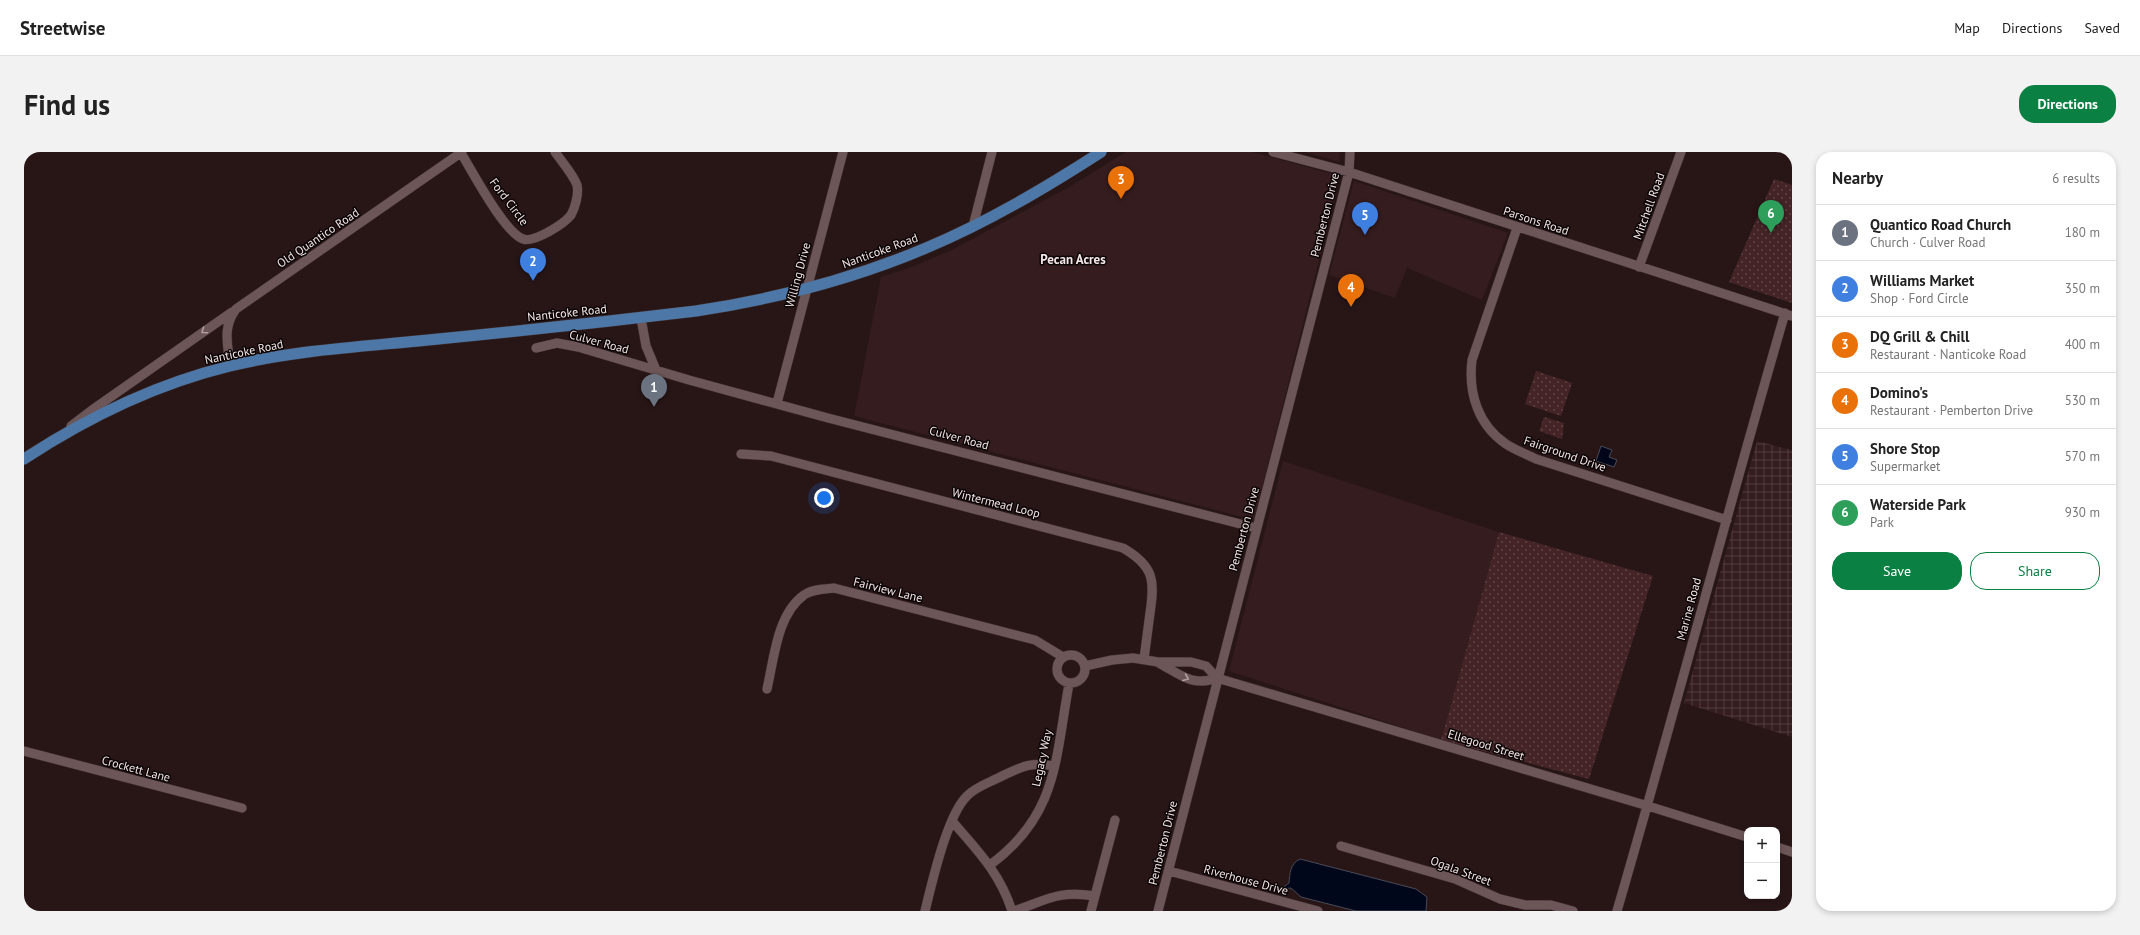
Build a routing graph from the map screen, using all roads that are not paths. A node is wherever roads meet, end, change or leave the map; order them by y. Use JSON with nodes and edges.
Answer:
{"nodes":[{"id":1,"x":462,"y":152,"type":"edge"},
{"id":2,"x":555,"y":152,"type":"edge"},
{"id":3,"x":843,"y":152,"type":"edge"},
{"id":4,"x":992,"y":152,"type":"edge"},
{"id":5,"x":1101,"y":152,"type":"edge"},
{"id":6,"x":1273,"y":152,"type":"edge"},
{"id":7,"x":1350,"y":152,"type":"edge"},
{"id":8,"x":1681,"y":152,"type":"edge"},
{"id":9,"x":1349,"y":172,"type":"junction"},
{"id":10,"x":973,"y":226,"type":"junction"},
{"id":11,"x":1517,"y":228,"type":"junction"},
{"id":12,"x":1639,"y":267,"type":"junction"},
{"id":13,"x":807,"y":288,"type":"junction"},
{"id":14,"x":236,"y":309,"type":"junction"},
{"id":15,"x":1788,"y":315,"type":"edge"},
{"id":16,"x":641,"y":318,"type":"junction"},
{"id":17,"x":536,"y":348,"type":"dead end"},
{"id":18,"x":230,"y":366,"type":"junction"},
{"id":19,"x":656,"y":370,"type":"junction"},
{"id":20,"x":777,"y":403,"type":"junction"},
{"id":21,"x":60,"y":436,"type":"junction"},
{"id":22,"x":741,"y":454,"type":"dead end"},
{"id":23,"x":24,"y":459,"type":"edge"},
{"id":24,"x":1727,"y":520,"type":"junction"},
{"id":25,"x":1256,"y":528,"type":"junction"},
{"id":26,"x":1063,"y":657,"type":"junction"},
{"id":27,"x":1144,"y":659,"type":"junction"},
{"id":28,"x":1158,"y":662,"type":"junction"},
{"id":29,"x":1085,"y":666,"type":"junction"},
{"id":30,"x":1217,"y":678,"type":"junction"},
{"id":31,"x":1069,"y":684,"type":"junction"},
{"id":32,"x":767,"y":689,"type":"dead end"},
{"id":33,"x":24,"y":751,"type":"edge"},
{"id":34,"x":1054,"y":766,"type":"junction"},
{"id":35,"x":1648,"y":806,"type":"junction"},
{"id":36,"x":242,"y":808,"type":"dead end"},
{"id":37,"x":1114,"y":820,"type":"dead end"},
{"id":38,"x":952,"y":821,"type":"junction"},
{"id":39,"x":1744,"y":836,"type":"edge"},
{"id":40,"x":1341,"y":846,"type":"dead end"},
{"id":41,"x":1780,"y":848,"type":"edge"},
{"id":42,"x":1792,"y":852,"type":"edge"},
{"id":43,"x":990,"y":865,"type":"junction"},
{"id":44,"x":1168,"y":871,"type":"junction"},
{"id":45,"x":1095,"y":896,"type":"junction"},
{"id":46,"x":925,"y":911,"type":"edge"},
{"id":47,"x":1013,"y":911,"type":"edge"},
{"id":48,"x":1091,"y":911,"type":"edge"},
{"id":49,"x":1158,"y":911,"type":"edge"},
{"id":50,"x":1318,"y":911,"type":"edge"},
{"id":51,"x":1573,"y":911,"type":"edge"},
{"id":52,"x":1617,"y":911,"type":"edge"}],
"edges":[{"from":1,"to":2,"type":"street","name":"Ford Circle"},
{"from":1,"to":14,"type":"street","name":"Old Quantico Road"},
{"from":3,"to":13,"type":"street","name":"Willing Drive"},
{"from":4,"to":10,"type":"street"},
{"from":5,"to":10,"type":"main road","name":"Nanticoke Road"},
{"from":6,"to":9,"type":"street","name":"Parsons Road"},
{"from":7,"to":9,"type":"street","name":"Pemberton Drive"},
{"from":8,"to":12,"type":"street","name":"Mitchell Road"},
{"from":9,"to":11,"type":"street","name":"Parsons Road"},
{"from":9,"to":25,"type":"street","name":"Pemberton Drive"},
{"from":10,"to":13,"type":"main road","name":"Nanticoke Road"},
{"from":11,"to":12,"type":"street","name":"Parsons Road"},
{"from":11,"to":24,"type":"street","name":"Fairground Drive"},
{"from":12,"to":15,"type":"street","name":"Parsons Road"},
{"from":13,"to":16,"type":"main road","name":"Nanticoke Road"},
{"from":13,"to":20,"type":"street","name":"Willing Drive"},
{"from":14,"to":18,"type":"street","name":"Old Quantico Road"},
{"from":14,"to":21,"type":"street","one_way":true},
{"from":15,"to":24,"type":"street","name":"Marine Road"},
{"from":16,"to":18,"type":"main road","name":"Nanticoke Road"},
{"from":16,"to":19,"type":"street","name":"Culver Road"},
{"from":17,"to":19,"type":"street","name":"Culver Road"},
{"from":18,"to":21,"type":"main road","name":"Nanticoke Road"},
{"from":19,"to":20,"type":"street","name":"Culver Road"},
{"from":20,"to":25,"type":"street","name":"Culver Road"},
{"from":21,"to":23,"type":"main road","name":"Nanticoke Road"},
{"from":22,"to":27,"type":"street","name":"Wintermead Loop"},
{"from":24,"to":35,"type":"street","name":"Marine Road"},
{"from":25,"to":30,"type":"street","name":"Pemberton Drive"},
{"from":26,"to":29,"type":"street"},
{"from":26,"to":31,"type":"street"},
{"from":26,"to":32,"type":"street","name":"Fairview Lane"},
{"from":27,"to":28,"type":"street"},
{"from":27,"to":29,"type":"street"},
{"from":28,"to":30,"type":"street"},
{"from":28,"to":30,"type":"street","one_way":true},
{"from":29,"to":31,"type":"street"},
{"from":30,"to":35,"type":"street","name":"Ellegood Street"},
{"from":30,"to":44,"type":"street","name":"Pemberton Drive"},
{"from":31,"to":34,"type":"street","name":"Legacy Way"},
{"from":33,"to":36,"type":"street","name":"Crockett Lane"},
{"from":34,"to":38,"type":"street"},
{"from":34,"to":43,"type":"street","name":"Legacy Way"},
{"from":35,"to":39,"type":"street","name":"Ellegood Street"},
{"from":35,"to":52,"type":"street","name":"Marine Road"},
{"from":37,"to":45,"type":"street"},
{"from":38,"to":43,"type":"street"},
{"from":38,"to":46,"type":"street"},
{"from":40,"to":51,"type":"street","name":"Ogala Street"},
{"from":41,"to":42,"type":"street"},
{"from":43,"to":47,"type":"street"},
{"from":44,"to":49,"type":"street","name":"Pemberton Drive"},
{"from":44,"to":50,"type":"street","name":"Riverhouse Drive"},
{"from":45,"to":47,"type":"street"},
{"from":45,"to":48,"type":"street"}]}
